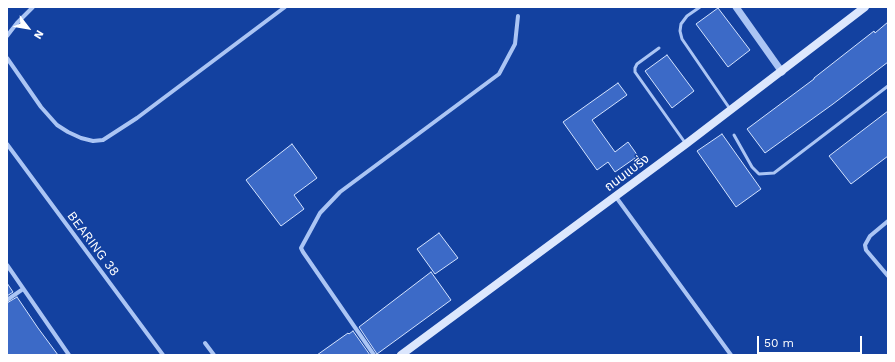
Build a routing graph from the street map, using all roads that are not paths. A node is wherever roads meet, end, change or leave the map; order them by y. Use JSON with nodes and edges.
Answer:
{"nodes":[{"id":1,"x":33,"y":7,"type":"edge"},
{"id":2,"x":285,"y":7,"type":"edge"},
{"id":3,"x":700,"y":7,"type":"edge"},
{"id":4,"x":736,"y":7,"type":"edge"},
{"id":5,"x":865,"y":7,"type":"edge"},
{"id":6,"x":518,"y":16,"type":"dead end"},
{"id":7,"x":7,"y":36,"type":"edge"},
{"id":8,"x":659,"y":48,"type":"dead end"},
{"id":9,"x":7,"y":58,"type":"edge"},
{"id":10,"x":782,"y":72,"type":"junction"},
{"id":11,"x":888,"y":86,"type":"edge"},
{"id":12,"x":731,"y":111,"type":"junction"},
{"id":13,"x":734,"y":134,"type":"dead end"},
{"id":14,"x":7,"y":144,"type":"edge"},
{"id":15,"x":686,"y":144,"type":"junction"},
{"id":16,"x":616,"y":197,"type":"junction"},
{"id":17,"x":888,"y":221,"type":"edge"},
{"id":18,"x":7,"y":265,"type":"edge"},
{"id":19,"x":888,"y":276,"type":"edge"},
{"id":20,"x":23,"y":289,"type":"junction"},
{"id":21,"x":7,"y":300,"type":"edge"},
{"id":22,"x":205,"y":343,"type":"dead end"},
{"id":23,"x":69,"y":355,"type":"edge"},
{"id":24,"x":163,"y":355,"type":"edge"},
{"id":25,"x":214,"y":355,"type":"edge"},
{"id":26,"x":374,"y":355,"type":"edge"},
{"id":27,"x":401,"y":355,"type":"edge"},
{"id":28,"x":731,"y":355,"type":"edge"}],
"edges":[{"from":1,"to":7,"type":"street"},
{"from":2,"to":9,"type":"street"},
{"from":3,"to":12,"type":"lane"},
{"from":4,"to":10,"type":"street"},
{"from":5,"to":10,"type":"main road","name":"ถนนแบริ่ง"},
{"from":6,"to":26,"type":"street"},
{"from":8,"to":15,"type":"lane"},
{"from":10,"to":12,"type":"main road","name":"ถนนแบริ่ง"},
{"from":11,"to":13,"type":"lane"},
{"from":12,"to":15,"type":"main road","name":"ถนนแบริ่ง"},
{"from":14,"to":24,"type":"street","name":"BEARING 38"},
{"from":15,"to":16,"type":"main road","name":"ถนนแบริ่ง"},
{"from":16,"to":27,"type":"main road","name":"ถนนแบริ่ง"},
{"from":16,"to":28,"type":"street"},
{"from":17,"to":19,"type":"street"},
{"from":18,"to":20,"type":"street"},
{"from":20,"to":21,"type":"street"},
{"from":20,"to":23,"type":"street"},
{"from":22,"to":25,"type":"street"}]}
